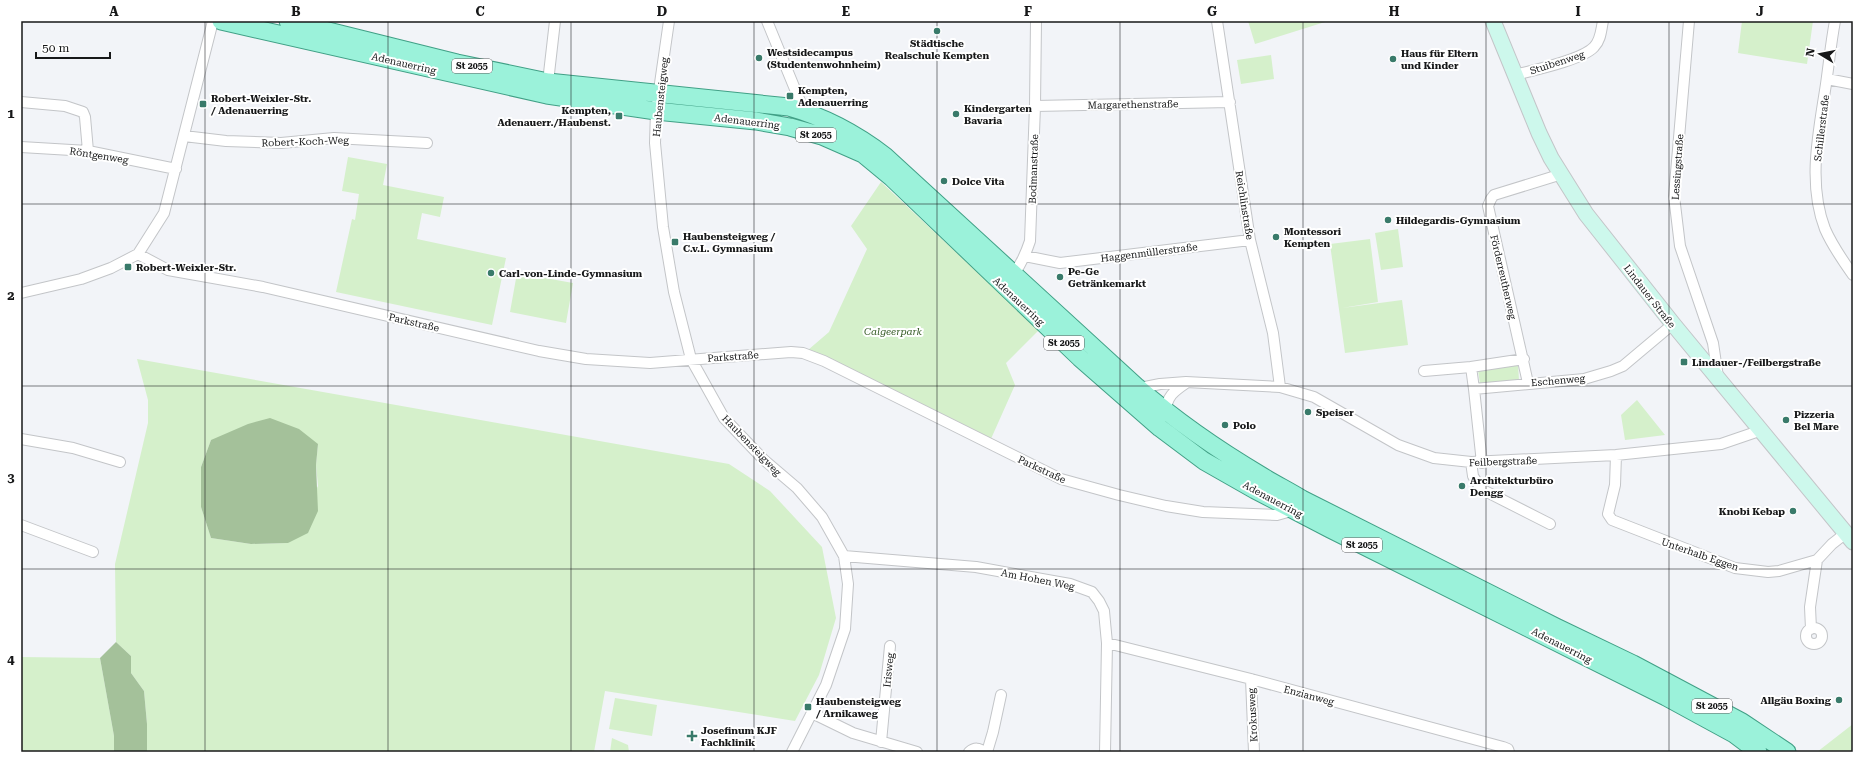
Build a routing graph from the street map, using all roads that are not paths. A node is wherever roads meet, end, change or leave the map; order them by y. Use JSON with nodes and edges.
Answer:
{"nodes":[{"id":1,"x":213,"y":21,"type":"edge"},
{"id":2,"x":221,"y":21,"type":"edge"},
{"id":3,"x":288,"y":21,"type":"edge"},
{"id":4,"x":556,"y":21,"type":"edge"},
{"id":5,"x":669,"y":21,"type":"edge"},
{"id":6,"x":767,"y":21,"type":"edge"},
{"id":7,"x":1036,"y":21,"type":"edge"},
{"id":8,"x":1217,"y":21,"type":"edge"},
{"id":9,"x":1493,"y":21,"type":"edge"},
{"id":10,"x":1602,"y":21,"type":"edge"},
{"id":11,"x":1690,"y":21,"type":"edge"},
{"id":12,"x":1835,"y":21,"type":"edge"},
{"id":13,"x":1516,"y":75,"type":"junction"},
{"id":14,"x":1827,"y":79,"type":"junction"},
{"id":15,"x":548,"y":82,"type":"junction"},
{"id":16,"x":1853,"y":84,"type":"edge"},
{"id":17,"x":659,"y":93,"type":"junction"},
{"id":18,"x":21,"y":102,"type":"edge"},
{"id":19,"x":1230,"y":102,"type":"junction"},
{"id":20,"x":1035,"y":106,"type":"junction"},
{"id":21,"x":656,"y":111,"type":"junction"},
{"id":22,"x":804,"y":111,"type":"junction"},
{"id":23,"x":184,"y":136,"type":"junction"},
{"id":24,"x":427,"y":143,"type":"dead end"},
{"id":25,"x":21,"y":147,"type":"edge"},
{"id":26,"x":88,"y":151,"type":"junction"},
{"id":27,"x":176,"y":169,"type":"junction"},
{"id":28,"x":1562,"y":174,"type":"junction"},
{"id":29,"x":1250,"y":240,"type":"junction"},
{"id":30,"x":138,"y":254,"type":"junction"},
{"id":31,"x":1025,"y":256,"type":"junction"},
{"id":32,"x":1853,"y":275,"type":"edge"},
{"id":33,"x":1009,"y":280,"type":"junction"},
{"id":34,"x":21,"y":293,"type":"edge"},
{"id":35,"x":1673,"y":324,"type":"junction"},
{"id":36,"x":691,"y":359,"type":"junction"},
{"id":37,"x":1524,"y":359,"type":"junction"},
{"id":38,"x":1471,"y":367,"type":"junction"},
{"id":39,"x":1424,"y":371,"type":"dead end"},
{"id":40,"x":1123,"y":374,"type":"junction"},
{"id":41,"x":1718,"y":379,"type":"junction"},
{"id":42,"x":1186,"y":382,"type":"junction"},
{"id":43,"x":1528,"y":383,"type":"junction"},
{"id":44,"x":1160,"y":384,"type":"junction"},
{"id":45,"x":1280,"y":387,"type":"junction"},
{"id":46,"x":1474,"y":389,"type":"junction"},
{"id":47,"x":1131,"y":392,"type":"junction"},
{"id":48,"x":1166,"y":412,"type":"junction"},
{"id":49,"x":1762,"y":430,"type":"junction"},
{"id":50,"x":21,"y":438,"type":"edge"},
{"id":51,"x":1616,"y":455,"type":"junction"},
{"id":52,"x":120,"y":462,"type":"dead end"},
{"id":53,"x":1471,"y":462,"type":"junction"},
{"id":54,"x":1482,"y":463,"type":"junction"},
{"id":55,"x":1299,"y":505,"type":"junction"},
{"id":56,"x":1550,"y":524,"type":"dead end"},
{"id":57,"x":21,"y":525,"type":"edge"},
{"id":58,"x":1850,"y":538,"type":"edge"},
{"id":59,"x":94,"y":552,"type":"dead end"},
{"id":60,"x":844,"y":556,"type":"junction"},
{"id":61,"x":1817,"y":560,"type":"junction"},
{"id":62,"x":1811,"y":629,"type":"dead end"},
{"id":63,"x":1107,"y":643,"type":"junction"},
{"id":64,"x":890,"y":646,"type":"dead end"},
{"id":65,"x":1251,"y":679,"type":"junction"},
{"id":66,"x":1001,"y":695,"type":"dead end"},
{"id":67,"x":812,"y":713,"type":"junction"},
{"id":68,"x":881,"y":742,"type":"junction"},
{"id":69,"x":792,"y":752,"type":"edge"},
{"id":70,"x":918,"y":752,"type":"edge"},
{"id":71,"x":969,"y":752,"type":"edge"},
{"id":72,"x":986,"y":752,"type":"edge"},
{"id":73,"x":1105,"y":752,"type":"edge"},
{"id":74,"x":1254,"y":752,"type":"edge"},
{"id":75,"x":1510,"y":752,"type":"edge"},
{"id":76,"x":1758,"y":752,"type":"edge"},
{"id":77,"x":1787,"y":752,"type":"edge"}],
"edges":[{"from":1,"to":23,"type":"street"},
{"from":2,"to":21,"type":"main road","name":"Adenauerring","number":"St 2055"},
{"from":3,"to":15,"type":"main road","name":"Adenauerring","number":"St 2055"},
{"from":4,"to":15,"type":"street"},
{"from":5,"to":17,"type":"street","name":"Haubensteigweg"},
{"from":6,"to":22,"type":"street"},
{"from":7,"to":20,"type":"street","name":"Bodmanstraße"},
{"from":8,"to":19,"type":"street","name":"Reichlinstraße"},
{"from":9,"to":13,"type":"street","name":"Lindauer Straße"},
{"from":10,"to":13,"type":"street","name":"Stuibenweg"},
{"from":11,"to":41,"type":"street","name":"Lessingstraße"},
{"from":12,"to":14,"type":"street","name":"Schillerstraße"},
{"from":13,"to":28,"type":"street","name":"Lindauer Straße"},
{"from":14,"to":16,"type":"street"},
{"from":14,"to":32,"type":"street","name":"Schillerstraße"},
{"from":15,"to":17,"type":"main road","name":"Adenauerring","number":"St 2055"},
{"from":17,"to":21,"type":"street","name":"Haubensteigweg"},
{"from":17,"to":22,"type":"main road","name":"Adenauerring","number":"St 2055"},
{"from":18,"to":26,"type":"street"},
{"from":19,"to":20,"type":"street","name":"Margarethenstraße"},
{"from":19,"to":29,"type":"street","name":"Reichlinstraße"},
{"from":20,"to":31,"type":"street","name":"Bodmanstraße"},
{"from":21,"to":33,"type":"main road","name":"Adenauerring","number":"St 2055"},
{"from":21,"to":36,"type":"street","name":"Haubensteigweg"},
{"from":22,"to":33,"type":"main road","name":"Adenauerring","number":"St 2055"},
{"from":23,"to":24,"type":"street","name":"Robert-Koch-Weg"},
{"from":23,"to":27,"type":"street"},
{"from":25,"to":26,"type":"street","name":"Röntgenweg"},
{"from":26,"to":27,"type":"street","name":"Röntgenweg"},
{"from":27,"to":30,"type":"street"},
{"from":28,"to":35,"type":"street","name":"Lindauer Straße"},
{"from":28,"to":37,"type":"street","name":"Förderreutherweg"},
{"from":29,"to":31,"type":"street","name":"Haggenmüllerstraße"},
{"from":29,"to":45,"type":"street","name":"Reichlinstraße"},
{"from":30,"to":34,"type":"street"},
{"from":30,"to":36,"type":"street","name":"Parkstraße"},
{"from":31,"to":33,"type":"street","name":"Bodmanstraße"},
{"from":33,"to":40,"type":"main road","name":"Adenauerring","number":"St 2055"},
{"from":33,"to":47,"type":"main road","name":"Adenauerring","number":"St 2055"},
{"from":35,"to":41,"type":"street","name":"Lindauer Straße"},
{"from":35,"to":43,"type":"street","name":"Eschenweg"},
{"from":36,"to":55,"type":"street","name":"Parkstraße"},
{"from":36,"to":60,"type":"street","name":"Haubensteigweg"},
{"from":37,"to":38,"type":"street"},
{"from":37,"to":43,"type":"street","name":"Förderreutherweg"},
{"from":38,"to":39,"type":"street"},
{"from":38,"to":46,"type":"street"},
{"from":40,"to":44,"type":"street","name":"Feilbergstraße"},
{"from":40,"to":47,"type":"main road","name":"Adenauerring","number":"St 2055"},
{"from":41,"to":49,"type":"street","name":"Lindauer Straße"},
{"from":42,"to":44,"type":"street","name":"Feilbergstraße"},
{"from":42,"to":45,"type":"street","name":"Feilbergstraße"},
{"from":42,"to":48,"type":"street"},
{"from":43,"to":46,"type":"street","name":"Eschenweg"},
{"from":44,"to":47,"type":"street","name":"Feilbergstraße"},
{"from":45,"to":53,"type":"street","name":"Feilbergstraße"},
{"from":46,"to":54,"type":"street"},
{"from":47,"to":48,"type":"main road","name":"Adenauerring","number":"St 2055"},
{"from":47,"to":55,"type":"main road","name":"Adenauerring","number":"St 2055"},
{"from":48,"to":55,"type":"main road","name":"Adenauerring","number":"St 2055"},
{"from":49,"to":51,"type":"street","name":"Feilbergstraße"},
{"from":49,"to":58,"type":"street","name":"Lindauer Straße"},
{"from":50,"to":52,"type":"street"},
{"from":51,"to":54,"type":"street","name":"Feilbergstraße"},
{"from":51,"to":61,"type":"street","name":"Unterhalb Eggen"},
{"from":53,"to":54,"type":"street","name":"Feilbergstraße"},
{"from":53,"to":56,"type":"street"},
{"from":55,"to":76,"type":"main road","name":"Adenauerring","number":"St 2055"},
{"from":55,"to":77,"type":"main road","name":"Adenauerring","number":"St 2055"},
{"from":57,"to":59,"type":"street"},
{"from":58,"to":61,"type":"street"},
{"from":60,"to":63,"type":"street","name":"Am Hohen Weg"},
{"from":60,"to":67,"type":"street","name":"Haubensteigweg"},
{"from":61,"to":62,"type":"street"},
{"from":63,"to":65,"type":"street","name":"Enzianweg"},
{"from":63,"to":73,"type":"street","name":"Am Hohen Weg"},
{"from":64,"to":68,"type":"street","name":"Irisweg"},
{"from":65,"to":74,"type":"street","name":"Krokusweg"},
{"from":65,"to":75,"type":"street","name":"Enzianweg"},
{"from":66,"to":72,"type":"street"},
{"from":67,"to":68,"type":"street"},
{"from":67,"to":69,"type":"street","name":"Haubensteigweg"},
{"from":68,"to":70,"type":"street"},
{"from":71,"to":72,"type":"street"}]}
